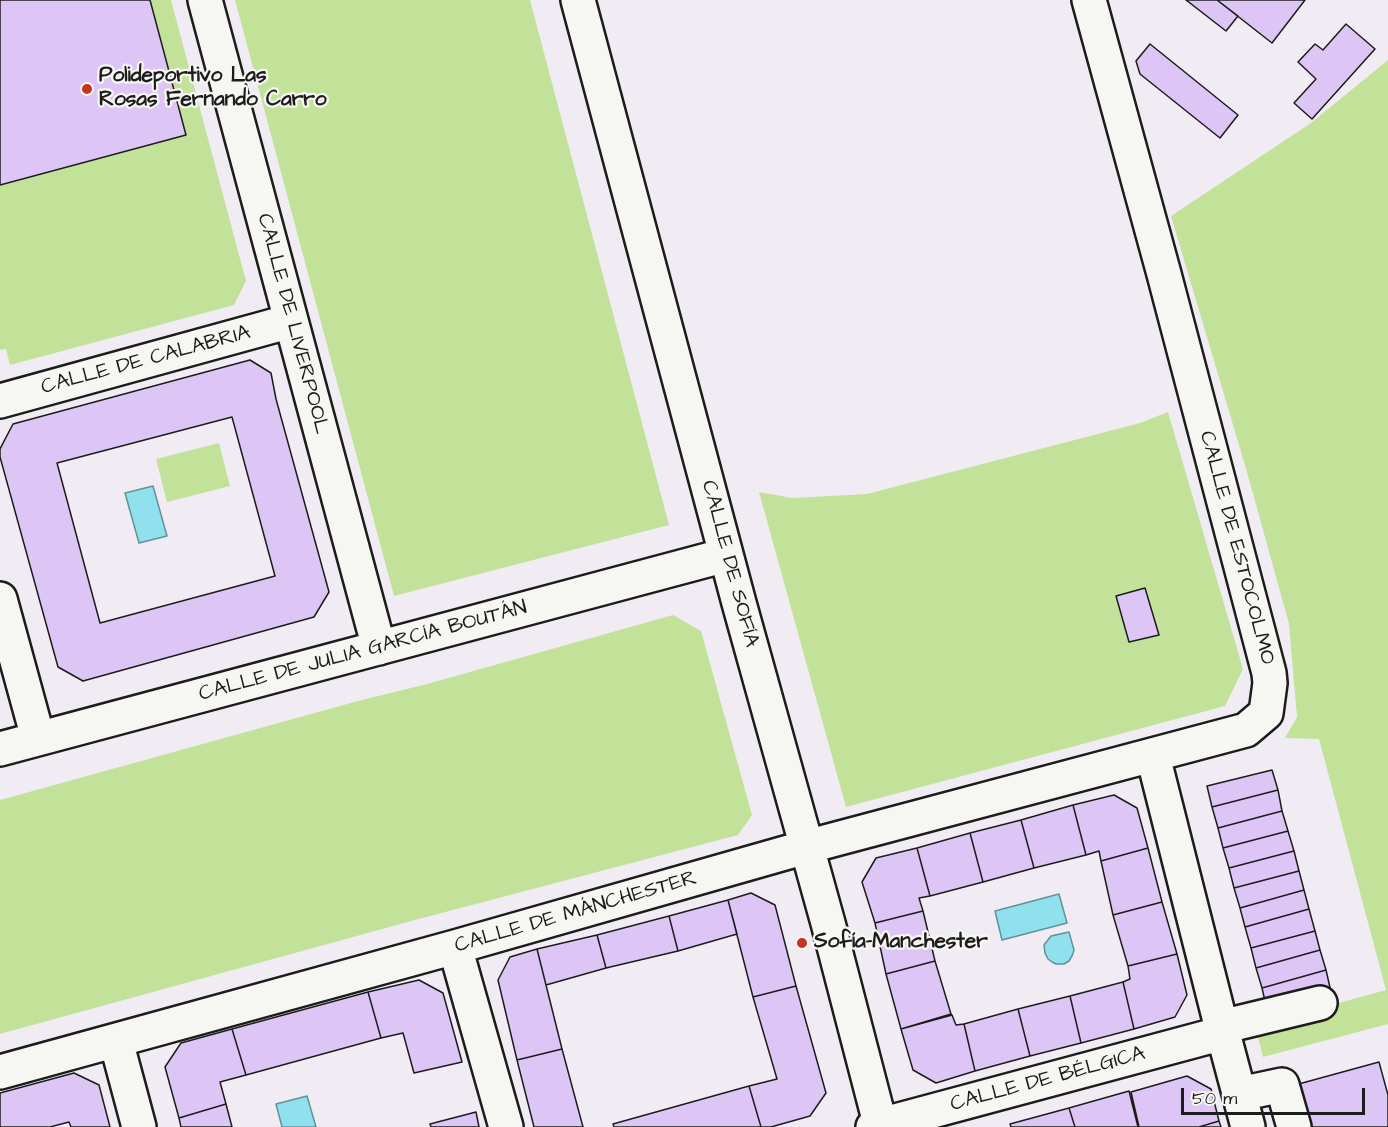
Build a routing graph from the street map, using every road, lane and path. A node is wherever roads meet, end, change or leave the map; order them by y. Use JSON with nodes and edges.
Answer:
{"nodes":[{"id":1,"x":205,"y":0,"type":"edge"},
{"id":2,"x":578,"y":0,"type":"edge"},
{"id":3,"x":1089,"y":0,"type":"edge"},
{"id":4,"x":291,"y":321,"type":"junction"},
{"id":5,"x":0,"y":401,"type":"edge"},
{"id":6,"x":726,"y":555,"type":"junction"},
{"id":7,"x":0,"y":599,"type":"edge"},
{"id":8,"x":379,"y":648,"type":"junction"},
{"id":9,"x":38,"y":738,"type":"junction"},
{"id":10,"x":0,"y":749,"type":"edge"},
{"id":11,"x":1153,"y":756,"type":"junction"},
{"id":12,"x":806,"y":847,"type":"junction"},
{"id":13,"x":455,"y":947,"type":"junction"},
{"id":14,"x":1320,"y":1003,"type":"dead end"},
{"id":15,"x":1222,"y":1030,"type":"junction"},
{"id":16,"x":116,"y":1041,"type":"junction"},
{"id":17,"x":0,"y":1072,"type":"edge"},
{"id":18,"x":1240,"y":1094,"type":"junction"},
{"id":19,"x":878,"y":1126,"type":"edge"},
{"id":20,"x":139,"y":1127,"type":"edge"},
{"id":21,"x":506,"y":1127,"type":"edge"},
{"id":22,"x":1248,"y":1127,"type":"edge"},
{"id":23,"x":1294,"y":1127,"type":"edge"}],
"edges":[{"from":1,"to":4,"type":"street","name":"CALLE DE LIVERPOOL"},
{"from":2,"to":6,"type":"street","name":"CALLE DE SOFÍA"},
{"from":3,"to":11,"type":"street","name":"CALLE DE ESTOCOLMO"},
{"from":4,"to":5,"type":"street","name":"CALLE DE CALABRIA"},
{"from":4,"to":8,"type":"street","name":"CALLE DE LIVERPOOL"},
{"from":6,"to":8,"type":"street","name":"CALLE DE JULIA GARCÍA BOUTÁN"},
{"from":6,"to":12,"type":"street","name":"CALLE DE SOFÍA"},
{"from":7,"to":9,"type":"street"},
{"from":8,"to":9,"type":"street","name":"CALLE DE JULIA GARCÍA BOUTÁN"},
{"from":9,"to":10,"type":"street","name":"CALLE DE JULIA GARCÍA BOUTÁN"},
{"from":11,"to":12,"type":"street","name":"CALLE DE MÁNCHESTER"},
{"from":11,"to":15,"type":"street"},
{"from":12,"to":13,"type":"street","name":"CALLE DE MÁNCHESTER"},
{"from":12,"to":19,"type":"street","name":"CALLE DE SOFÍA"},
{"from":13,"to":16,"type":"street","name":"CALLE DE MÁNCHESTER"},
{"from":13,"to":21,"type":"street"},
{"from":14,"to":15,"type":"street","name":"CALLE DE BÉLGICA"},
{"from":15,"to":18,"type":"street"},
{"from":15,"to":19,"type":"street","name":"CALLE DE BÉLGICA"},
{"from":16,"to":17,"type":"street","name":"CALLE DE MÁNCHESTER"},
{"from":16,"to":20,"type":"street"},
{"from":18,"to":22,"type":"street"},
{"from":18,"to":23,"type":"street"}]}
